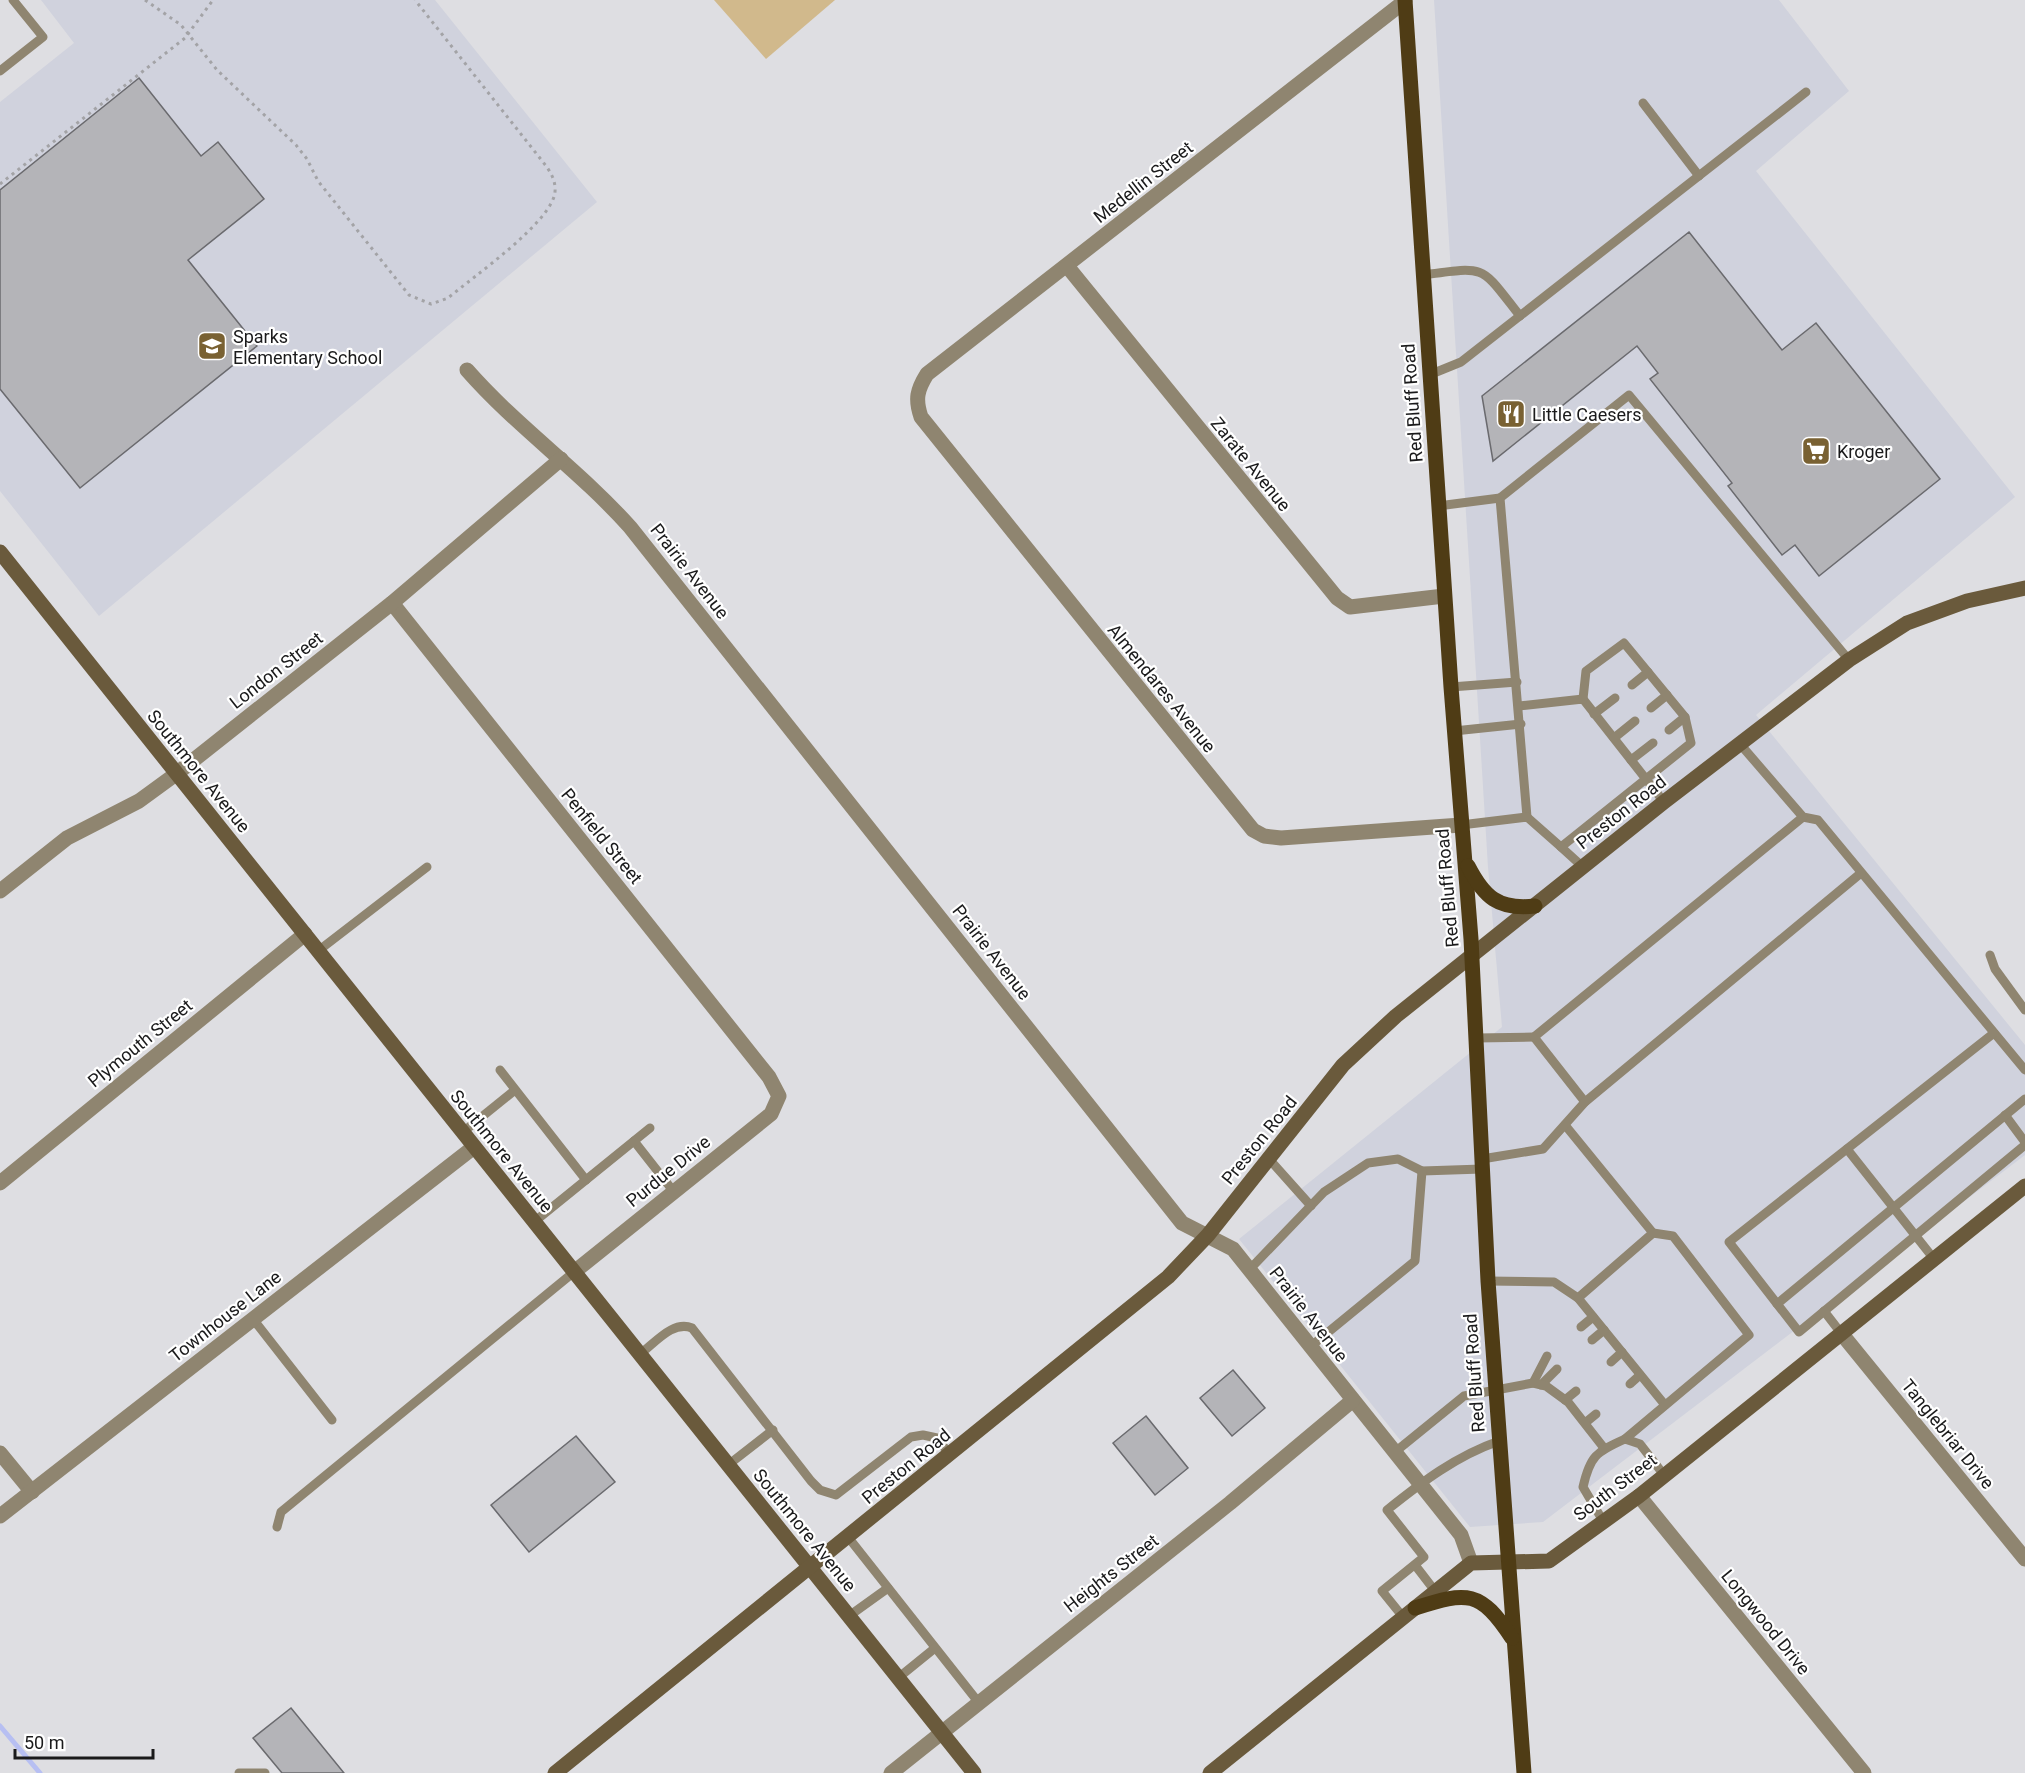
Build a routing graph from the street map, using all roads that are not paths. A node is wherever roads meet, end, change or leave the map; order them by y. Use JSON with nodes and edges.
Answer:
{"nodes":[{"id":1,"x":13,"y":0,"type":"edge"},
{"id":2,"x":1405,"y":0,"type":"edge"},
{"id":3,"x":0,"y":71,"type":"edge"},
{"id":4,"x":1806,"y":92,"type":"dead end"},
{"id":5,"x":1643,"y":103,"type":"dead end"},
{"id":6,"x":1699,"y":176,"type":"junction"},
{"id":7,"x":1067,"y":266,"type":"junction"},
{"id":8,"x":1423,"y":274,"type":"junction"},
{"id":9,"x":1520,"y":316,"type":"junction"},
{"id":10,"x":467,"y":370,"type":"dead end"},
{"id":11,"x":1430,"y":375,"type":"junction"},
{"id":12,"x":916,"y":401,"type":"joint"},
{"id":13,"x":561,"y":459,"type":"junction"},
{"id":14,"x":1500,"y":498,"type":"junction"},
{"id":15,"x":1438,"y":506,"type":"junction"},
{"id":16,"x":0,"y":552,"type":"edge"},
{"id":17,"x":2025,"y":588,"type":"edge"},
{"id":18,"x":1444,"y":596,"type":"junction"},
{"id":19,"x":392,"y":603,"type":"junction"},
{"id":20,"x":1849,"y":660,"type":"junction"},
{"id":21,"x":1648,"y":672,"type":"junction"},
{"id":22,"x":1517,"y":682,"type":"junction"},
{"id":23,"x":1632,"y":685,"type":"dead end"},
{"id":24,"x":1450,"y":687,"type":"junction"},
{"id":25,"x":1667,"y":695,"type":"junction"},
{"id":26,"x":1615,"y":698,"type":"dead end"},
{"id":27,"x":1583,"y":699,"type":"junction"},
{"id":28,"x":1519,"y":706,"type":"junction"},
{"id":29,"x":1651,"y":708,"type":"dead end"},
{"id":30,"x":1594,"y":714,"type":"junction"},
{"id":31,"x":1685,"y":717,"type":"junction"},
{"id":32,"x":1635,"y":721,"type":"dead end"},
{"id":33,"x":1521,"y":724,"type":"junction"},
{"id":34,"x":1669,"y":730,"type":"dead end"},
{"id":35,"x":1454,"y":731,"type":"junction"},
{"id":36,"x":1614,"y":738,"type":"junction"},
{"id":37,"x":1653,"y":742,"type":"dead end"},
{"id":38,"x":1740,"y":744,"type":"junction"},
{"id":39,"x":1631,"y":760,"type":"junction"},
{"id":40,"x":176,"y":774,"type":"junction"},
{"id":41,"x":1646,"y":779,"type":"junction"},
{"id":42,"x":1664,"y":802,"type":"junction"},
{"id":43,"x":1527,"y":817,"type":"junction"},
{"id":44,"x":1803,"y":817,"type":"junction"},
{"id":45,"x":1461,"y":825,"type":"junction"},
{"id":46,"x":1562,"y":847,"type":"junction"},
{"id":47,"x":1464,"y":858,"type":"junction"},
{"id":48,"x":427,"y":867,"type":"dead end"},
{"id":49,"x":1583,"y":867,"type":"junction"},
{"id":50,"x":1861,"y":873,"type":"junction"},
{"id":51,"x":0,"y":891,"type":"edge"},
{"id":52,"x":1535,"y":906,"type":"junction"},
{"id":53,"x":305,"y":934,"type":"junction"},
{"id":54,"x":318,"y":951,"type":"junction"},
{"id":55,"x":1990,"y":955,"type":"dead end"},
{"id":56,"x":1472,"y":958,"type":"junction"},
{"id":57,"x":2025,"y":1010,"type":"edge"},
{"id":58,"x":1994,"y":1033,"type":"junction"},
{"id":59,"x":1534,"y":1037,"type":"junction"},
{"id":60,"x":1476,"y":1038,"type":"junction"},
{"id":61,"x":500,"y":1070,"type":"dead end"},
{"id":62,"x":2025,"y":1070,"type":"edge"},
{"id":63,"x":515,"y":1090,"type":"junction"},
{"id":64,"x":778,"y":1096,"type":"joint"},
{"id":65,"x":2025,"y":1099,"type":"edge"},
{"id":66,"x":1585,"y":1102,"type":"junction"},
{"id":67,"x":2005,"y":1115,"type":"junction"},
{"id":68,"x":1565,"y":1125,"type":"junction"},
{"id":69,"x":650,"y":1128,"type":"dead end"},
{"id":70,"x":463,"y":1132,"type":"junction"},
{"id":71,"x":634,"y":1141,"type":"junction"},
{"id":72,"x":2025,"y":1144,"type":"edge"},
{"id":73,"x":474,"y":1147,"type":"junction"},
{"id":74,"x":1847,"y":1149,"type":"junction"},
{"id":75,"x":1269,"y":1159,"type":"junction"},
{"id":76,"x":1482,"y":1164,"type":"junction"},
{"id":77,"x":1422,"y":1170,"type":"junction"},
{"id":78,"x":586,"y":1180,"type":"junction"},
{"id":79,"x":0,"y":1183,"type":"edge"},
{"id":80,"x":2025,"y":1186,"type":"edge"},
{"id":81,"x":674,"y":1192,"type":"junction"},
{"id":82,"x":1311,"y":1206,"type":"junction"},
{"id":83,"x":1893,"y":1208,"type":"junction"},
{"id":84,"x":534,"y":1222,"type":"junction"},
{"id":85,"x":1653,"y":1233,"type":"junction"},
{"id":86,"x":1208,"y":1235,"type":"junction"},
{"id":87,"x":1916,"y":1235,"type":"junction"},
{"id":88,"x":1934,"y":1259,"type":"junction"},
{"id":89,"x":1249,"y":1270,"type":"junction"},
{"id":90,"x":574,"y":1272,"type":"junction"},
{"id":91,"x":1488,"y":1281,"type":"junction"},
{"id":92,"x":1578,"y":1298,"type":"junction"},
{"id":93,"x":1777,"y":1304,"type":"junction"},
{"id":94,"x":1824,"y":1311,"type":"junction"},
{"id":95,"x":1593,"y":1317,"type":"junction"},
{"id":96,"x":253,"y":1319,"type":"junction"},
{"id":97,"x":1581,"y":1327,"type":"dead end"},
{"id":98,"x":1604,"y":1330,"type":"junction"},
{"id":99,"x":1841,"y":1334,"type":"junction"},
{"id":100,"x":1592,"y":1340,"type":"dead end"},
{"id":101,"x":1310,"y":1347,"type":"junction"},
{"id":102,"x":1622,"y":1352,"type":"junction"},
{"id":103,"x":640,"y":1354,"type":"junction"},
{"id":104,"x":1546,"y":1356,"type":"dead end"},
{"id":105,"x":1611,"y":1362,"type":"dead end"},
{"id":106,"x":1557,"y":1369,"type":"dead end"},
{"id":107,"x":1640,"y":1375,"type":"junction"},
{"id":108,"x":1537,"y":1384,"type":"junction"},
{"id":109,"x":1630,"y":1384,"type":"dead end"},
{"id":110,"x":1495,"y":1390,"type":"junction"},
{"id":111,"x":1576,"y":1391,"type":"dead end"},
{"id":112,"x":1353,"y":1400,"type":"junction"},
{"id":113,"x":1565,"y":1400,"type":"junction"},
{"id":114,"x":1665,"y":1405,"type":"junction"},
{"id":115,"x":1596,"y":1414,"type":"dead end"},
{"id":116,"x":332,"y":1420,"type":"dead end"},
{"id":117,"x":1586,"y":1423,"type":"junction"},
{"id":118,"x":772,"y":1430,"type":"junction"},
{"id":119,"x":1625,"y":1438,"type":"junction"},
{"id":120,"x":1499,"y":1441,"type":"junction"},
{"id":121,"x":1604,"y":1449,"type":"junction"},
{"id":122,"x":1395,"y":1452,"type":"junction"},
{"id":123,"x":0,"y":1453,"type":"edge"},
{"id":124,"x":950,"y":1455,"type":"junction"},
{"id":125,"x":728,"y":1465,"type":"junction"},
{"id":126,"x":1664,"y":1475,"type":"junction"},
{"id":127,"x":1420,"y":1483,"type":"junction"},
{"id":128,"x":32,"y":1492,"type":"junction"},
{"id":129,"x":1638,"y":1496,"type":"junction"},
{"id":130,"x":0,"y":1516,"type":"edge"},
{"id":131,"x":1603,"y":1521,"type":"junction"},
{"id":132,"x":277,"y":1527,"type":"dead end"},
{"id":133,"x":849,"y":1538,"type":"junction"},
{"id":134,"x":2025,"y":1558,"type":"edge"},
{"id":135,"x":1507,"y":1562,"type":"junction"},
{"id":136,"x":1471,"y":1563,"type":"junction"},
{"id":137,"x":1415,"y":1564,"type":"junction"},
{"id":138,"x":810,"y":1568,"type":"junction"},
{"id":139,"x":888,"y":1588,"type":"junction"},
{"id":140,"x":1436,"y":1592,"type":"junction"},
{"id":141,"x":1409,"y":1612,"type":"junction"},
{"id":142,"x":849,"y":1617,"type":"junction"},
{"id":143,"x":1513,"y":1640,"type":"junction"},
{"id":144,"x":935,"y":1648,"type":"junction"},
{"id":145,"x":898,"y":1678,"type":"junction"},
{"id":146,"x":979,"y":1703,"type":"junction"},
{"id":147,"x":942,"y":1732,"type":"junction"},
{"id":148,"x":239,"y":1773,"type":"edge"},
{"id":149,"x":264,"y":1773,"type":"edge"},
{"id":150,"x":555,"y":1773,"type":"edge"},
{"id":151,"x":891,"y":1773,"type":"edge"},
{"id":152,"x":974,"y":1773,"type":"edge"},
{"id":153,"x":1210,"y":1773,"type":"edge"},
{"id":154,"x":1524,"y":1773,"type":"edge"},
{"id":155,"x":1864,"y":1773,"type":"edge"}],
"edges":[{"from":1,"to":3,"type":"lane"},
{"from":2,"to":7,"type":"street","name":"Medellin Street"},
{"from":2,"to":8,"type":"main road","name":"Red Bluff Road"},
{"from":4,"to":6,"type":"lane"},
{"from":5,"to":6,"type":"lane"},
{"from":6,"to":9,"type":"lane"},
{"from":7,"to":12,"type":"street","name":"Medellin Street"},
{"from":7,"to":18,"type":"street","name":"Zarate Avenue"},
{"from":8,"to":9,"type":"lane"},
{"from":8,"to":11,"type":"main road","name":"Red Bluff Road"},
{"from":9,"to":11,"type":"lane"},
{"from":10,"to":13,"type":"street","name":"Prairie Avenue"},
{"from":11,"to":15,"type":"main road","name":"Red Bluff Road"},
{"from":12,"to":45,"type":"street","name":"Almendares Avenue"},
{"from":13,"to":19,"type":"street","name":"London Street"},
{"from":13,"to":86,"type":"street","name":"Prairie Avenue"},
{"from":14,"to":15,"type":"lane"},
{"from":14,"to":20,"type":"lane"},
{"from":14,"to":22,"type":"lane"},
{"from":15,"to":18,"type":"main road","name":"Red Bluff Road"},
{"from":16,"to":40,"type":"main road","name":"Southmore Avenue"},
{"from":17,"to":20,"type":"main road","name":"Preston Road"},
{"from":18,"to":24,"type":"main road","name":"Red Bluff Road"},
{"from":19,"to":40,"type":"street","name":"London Street"},
{"from":19,"to":64,"type":"street","name":"Penfield Street"},
{"from":20,"to":38,"type":"main road","name":"Preston Road"},
{"from":21,"to":23,"type":"lane"},
{"from":21,"to":25,"type":"lane"},
{"from":21,"to":27,"type":"lane"},
{"from":22,"to":24,"type":"lane"},
{"from":22,"to":28,"type":"lane"},
{"from":24,"to":35,"type":"main road","name":"Red Bluff Road"},
{"from":25,"to":29,"type":"lane"},
{"from":25,"to":31,"type":"lane"},
{"from":26,"to":30,"type":"lane"},
{"from":27,"to":28,"type":"lane"},
{"from":27,"to":30,"type":"lane"},
{"from":28,"to":33,"type":"lane"},
{"from":30,"to":36,"type":"lane"},
{"from":31,"to":34,"type":"lane"},
{"from":31,"to":41,"type":"lane"},
{"from":32,"to":36,"type":"lane"},
{"from":33,"to":35,"type":"lane"},
{"from":33,"to":43,"type":"lane"},
{"from":35,"to":45,"type":"main road","name":"Red Bluff Road"},
{"from":36,"to":39,"type":"lane"},
{"from":37,"to":39,"type":"lane"},
{"from":38,"to":42,"type":"main road","name":"Preston Road"},
{"from":38,"to":44,"type":"lane"},
{"from":39,"to":41,"type":"lane"},
{"from":40,"to":51,"type":"street","name":"London Street"},
{"from":40,"to":53,"type":"main road","name":"Southmore Avenue"},
{"from":41,"to":42,"type":"lane"},
{"from":41,"to":46,"type":"lane"},
{"from":42,"to":49,"type":"main road","name":"Preston Road"},
{"from":43,"to":45,"type":"lane"},
{"from":43,"to":46,"type":"lane"},
{"from":44,"to":50,"type":"lane"},
{"from":44,"to":59,"type":"lane"},
{"from":45,"to":47,"type":"main road","name":"Red Bluff Road"},
{"from":46,"to":49,"type":"lane"},
{"from":47,"to":52,"type":"main road"},
{"from":47,"to":56,"type":"main road","name":"Red Bluff Road"},
{"from":48,"to":54,"type":"lane"},
{"from":49,"to":52,"type":"main road","name":"Preston Road"},
{"from":50,"to":58,"type":"lane"},
{"from":50,"to":66,"type":"lane"},
{"from":52,"to":56,"type":"main road","name":"Preston Road"},
{"from":53,"to":54,"type":"main road","name":"Southmore Avenue"},
{"from":53,"to":79,"type":"street","name":"Plymouth Street"},
{"from":54,"to":70,"type":"main road","name":"Southmore Avenue"},
{"from":55,"to":57,"type":"lane"},
{"from":56,"to":60,"type":"main road","name":"Red Bluff Road"},
{"from":56,"to":75,"type":"main road","name":"Preston Road"},
{"from":58,"to":62,"type":"lane"},
{"from":58,"to":74,"type":"lane"},
{"from":59,"to":60,"type":"lane"},
{"from":59,"to":66,"type":"lane"},
{"from":60,"to":76,"type":"main road","name":"Red Bluff Road"},
{"from":61,"to":63,"type":"lane"},
{"from":63,"to":70,"type":"lane"},
{"from":63,"to":78,"type":"lane"},
{"from":64,"to":81,"type":"street","name":"Purdue Drive"},
{"from":65,"to":67,"type":"lane"},
{"from":66,"to":68,"type":"lane"},
{"from":67,"to":72,"type":"lane"},
{"from":67,"to":83,"type":"lane"},
{"from":68,"to":76,"type":"lane"},
{"from":68,"to":85,"type":"lane"},
{"from":69,"to":71,"type":"lane"},
{"from":70,"to":73,"type":"main road","name":"Southmore Avenue"},
{"from":71,"to":78,"type":"lane"},
{"from":71,"to":81,"type":"lane"},
{"from":72,"to":87,"type":"lane"},
{"from":73,"to":84,"type":"main road","name":"Southmore Avenue"},
{"from":73,"to":96,"type":"street","name":"Townhouse Lane"},
{"from":74,"to":83,"type":"lane"},
{"from":74,"to":93,"type":"lane"},
{"from":75,"to":82,"type":"lane"},
{"from":75,"to":86,"type":"main road","name":"Preston Road"},
{"from":76,"to":77,"type":"lane"},
{"from":76,"to":91,"type":"main road","name":"Red Bluff Road"},
{"from":77,"to":82,"type":"lane"},
{"from":77,"to":101,"type":"lane"},
{"from":78,"to":84,"type":"lane"},
{"from":80,"to":88,"type":"main road","name":"South Street"},
{"from":81,"to":90,"type":"street","name":"Purdue Drive"},
{"from":82,"to":89,"type":"lane"},
{"from":83,"to":87,"type":"lane"},
{"from":83,"to":93,"type":"lane"},
{"from":84,"to":90,"type":"main road","name":"Southmore Avenue"},
{"from":85,"to":92,"type":"lane"},
{"from":85,"to":114,"type":"lane"},
{"from":86,"to":89,"type":"street","name":"Prairie Avenue"},
{"from":86,"to":124,"type":"main road","name":"Preston Road"},
{"from":87,"to":88,"type":"lane"},
{"from":87,"to":94,"type":"lane"},
{"from":88,"to":99,"type":"main road","name":"South Street"},
{"from":89,"to":101,"type":"street","name":"Prairie Avenue"},
{"from":90,"to":103,"type":"main road","name":"Southmore Avenue"},
{"from":90,"to":132,"type":"lane"},
{"from":91,"to":92,"type":"lane"},
{"from":91,"to":110,"type":"main road","name":"Red Bluff Road"},
{"from":92,"to":95,"type":"lane"},
{"from":93,"to":94,"type":"lane"},
{"from":94,"to":99,"type":"lane"},
{"from":95,"to":97,"type":"lane"},
{"from":95,"to":98,"type":"lane"},
{"from":96,"to":116,"type":"lane"},
{"from":96,"to":128,"type":"street","name":"Townhouse Lane"},
{"from":98,"to":100,"type":"lane"},
{"from":98,"to":102,"type":"lane"},
{"from":99,"to":126,"type":"main road","name":"South Street"},
{"from":99,"to":134,"type":"street","name":"Tanglebriar Drive"},
{"from":101,"to":112,"type":"street","name":"Prairie Avenue"},
{"from":102,"to":105,"type":"lane"},
{"from":102,"to":107,"type":"lane"},
{"from":103,"to":118,"type":"lane"},
{"from":103,"to":125,"type":"main road","name":"Southmore Avenue"},
{"from":104,"to":108,"type":"lane"},
{"from":106,"to":108,"type":"lane"},
{"from":107,"to":109,"type":"lane"},
{"from":107,"to":114,"type":"lane"},
{"from":108,"to":110,"type":"lane"},
{"from":108,"to":113,"type":"lane"},
{"from":110,"to":120,"type":"main road","name":"Red Bluff Road"},
{"from":110,"to":122,"type":"lane"},
{"from":111,"to":113,"type":"lane"},
{"from":112,"to":122,"type":"street","name":"Prairie Avenue"},
{"from":112,"to":146,"type":"street","name":"Heights Street"},
{"from":113,"to":117,"type":"lane"},
{"from":114,"to":119,"type":"lane"},
{"from":115,"to":117,"type":"lane"},
{"from":117,"to":121,"type":"lane"},
{"from":118,"to":124,"type":"lane"},
{"from":118,"to":125,"type":"lane"},
{"from":119,"to":121,"type":"lane"},
{"from":119,"to":126,"type":"lane"},
{"from":120,"to":127,"type":"lane"},
{"from":120,"to":135,"type":"main road","name":"Red Bluff Road"},
{"from":121,"to":131,"type":"lane"},
{"from":122,"to":127,"type":"street","name":"Prairie Avenue"},
{"from":123,"to":128,"type":"street"},
{"from":124,"to":133,"type":"main road","name":"Preston Road"},
{"from":125,"to":138,"type":"main road","name":"Southmore Avenue"},
{"from":126,"to":129,"type":"main road","name":"South Street"},
{"from":127,"to":136,"type":"street","name":"Prairie Avenue"},
{"from":127,"to":137,"type":"lane"},
{"from":128,"to":130,"type":"street","name":"Townhouse Lane"},
{"from":129,"to":131,"type":"main road","name":"South Street"},
{"from":129,"to":155,"type":"street","name":"Longwood Drive"},
{"from":131,"to":135,"type":"main road","name":"South Street"},
{"from":133,"to":138,"type":"main road","name":"Preston Road"},
{"from":133,"to":139,"type":"lane"},
{"from":135,"to":136,"type":"main road","name":"South Street"},
{"from":135,"to":143,"type":"main road","name":"Red Bluff Road"},
{"from":136,"to":140,"type":"main road"},
{"from":137,"to":140,"type":"lane"},
{"from":137,"to":141,"type":"lane"},
{"from":138,"to":142,"type":"main road","name":"Southmore Avenue"},
{"from":138,"to":150,"type":"main road","name":"Preston Road"},
{"from":139,"to":142,"type":"lane"},
{"from":139,"to":144,"type":"lane"},
{"from":140,"to":141,"type":"main road"},
{"from":141,"to":143,"type":"main road"},
{"from":141,"to":153,"type":"main road"},
{"from":142,"to":145,"type":"main road","name":"Southmore Avenue"},
{"from":143,"to":154,"type":"main road","name":"Red Bluff Road"},
{"from":144,"to":145,"type":"lane"},
{"from":144,"to":146,"type":"lane"},
{"from":145,"to":147,"type":"main road","name":"Southmore Avenue"},
{"from":146,"to":147,"type":"street","name":"Heights Street"},
{"from":147,"to":151,"type":"street","name":"Heights Street"},
{"from":147,"to":152,"type":"main road","name":"Southmore Avenue"},
{"from":148,"to":149,"type":"lane"}]}
